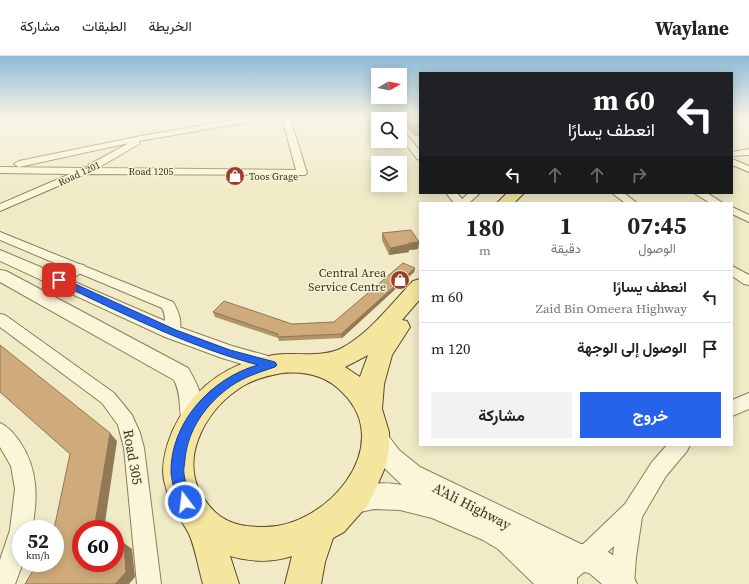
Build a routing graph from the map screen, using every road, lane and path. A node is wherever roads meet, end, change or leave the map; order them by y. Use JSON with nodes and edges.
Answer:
{"nodes":[{"id":1,"x":120,"y":143,"type":"edge"},
{"id":2,"x":135,"y":143,"type":"edge"},
{"id":3,"x":293,"y":143,"type":"edge"},
{"id":4,"x":409,"y":143,"type":"edge"},
{"id":5,"x":419,"y":143,"type":"edge"},
{"id":6,"x":412,"y":147,"type":"junction"},
{"id":7,"x":749,"y":152,"type":"edge"},
{"id":8,"x":419,"y":156,"type":"edge"},
{"id":9,"x":733,"y":156,"type":"edge"},
{"id":10,"x":749,"y":160,"type":"edge"},
{"id":11,"x":0,"y":169,"type":"edge"},
{"id":12,"x":749,"y":169,"type":"edge"},
{"id":13,"x":84,"y":171,"type":"junction"},
{"id":14,"x":452,"y":194,"type":"edge"},
{"id":15,"x":474,"y":194,"type":"edge"},
{"id":16,"x":515,"y":194,"type":"edge"},
{"id":17,"x":526,"y":194,"type":"edge"},
{"id":18,"x":618,"y":194,"type":"edge"},
{"id":19,"x":701,"y":194,"type":"edge"},
{"id":20,"x":459,"y":202,"type":"edge"},
{"id":21,"x":464,"y":202,"type":"edge"},
{"id":22,"x":506,"y":202,"type":"edge"},
{"id":23,"x":517,"y":202,"type":"edge"},
{"id":24,"x":630,"y":202,"type":"edge"},
{"id":25,"x":716,"y":202,"type":"edge"},
{"id":26,"x":0,"y":208,"type":"edge"},
{"id":27,"x":733,"y":211,"type":"edge"},
{"id":28,"x":749,"y":219,"type":"edge"},
{"id":29,"x":0,"y":236,"type":"edge"},
{"id":30,"x":0,"y":255,"type":"edge"},
{"id":31,"x":78,"y":268,"type":"junction"},
{"id":32,"x":733,"y":271,"type":"edge"},
{"id":33,"x":0,"y":274,"type":"edge"},
{"id":34,"x":59,"y":280,"type":"junction"},
{"id":35,"x":749,"y":281,"type":"edge"},
{"id":36,"x":419,"y":287,"type":"edge"},
{"id":37,"x":419,"y":301,"type":"edge"},
{"id":38,"x":0,"y":319,"type":"edge"},
{"id":39,"x":172,"y":332,"type":"junction"},
{"id":40,"x":310,"y":364,"type":"junction"},
{"id":41,"x":272,"y":365,"type":"junction"},
{"id":42,"x":749,"y":401,"type":"edge"},
{"id":43,"x":369,"y":408,"type":"junction"},
{"id":44,"x":733,"y":408,"type":"edge"},
{"id":45,"x":192,"y":419,"type":"junction"},
{"id":46,"x":0,"y":432,"type":"edge"},
{"id":47,"x":376,"y":437,"type":"junction"},
{"id":48,"x":679,"y":446,"type":"edge"},
{"id":49,"x":351,"y":501,"type":"junction"},
{"id":50,"x":633,"y":512,"type":"junction"},
{"id":51,"x":23,"y":520,"type":"edge"},
{"id":52,"x":495,"y":524,"type":"junction"},
{"id":53,"x":203,"y":525,"type":"junction"},
{"id":54,"x":320,"y":528,"type":"junction"},
{"id":55,"x":583,"y":559,"type":"junction"},
{"id":56,"x":12,"y":560,"type":"edge"},
{"id":57,"x":3,"y":584,"type":"edge"},
{"id":58,"x":149,"y":584,"type":"edge"},
{"id":59,"x":220,"y":584,"type":"edge"},
{"id":60,"x":303,"y":584,"type":"edge"},
{"id":61,"x":555,"y":584,"type":"edge"},
{"id":62,"x":562,"y":584,"type":"edge"},
{"id":63,"x":622,"y":584,"type":"edge"}],
"edges":[{"from":1,"to":11,"type":"street"},
{"from":2,"to":13,"type":"street","name":"Road 1201"},
{"from":3,"to":13,"type":"street","name":"Road 1205"},
{"from":4,"to":6,"type":"street"},
{"from":5,"to":6,"type":"street"},
{"from":6,"to":8,"type":"street"},
{"from":7,"to":9,"type":"street"},
{"from":9,"to":10,"type":"street"},
{"from":9,"to":12,"type":"street"},
{"from":11,"to":13,"type":"street","name":"Road 1205"},
{"from":13,"to":26,"type":"street","name":"Road 1201"},
{"from":14,"to":20,"type":"street"},
{"from":15,"to":21,"type":"street"},
{"from":16,"to":22,"type":"main road"},
{"from":17,"to":23,"type":"main road"},
{"from":18,"to":24,"type":"street"},
{"from":19,"to":25,"type":"street"},
{"from":27,"to":28,"type":"street"},
{"from":29,"to":31,"type":"street"},
{"from":30,"to":34,"type":"street"},
{"from":31,"to":34,"type":"street"},
{"from":31,"to":39,"type":"street"},
{"from":32,"to":35,"type":"street"},
{"from":33,"to":45,"type":"street"},
{"from":34,"to":39,"type":"street"},
{"from":36,"to":40,"type":"main road"},
{"from":37,"to":43,"type":"main road"},
{"from":38,"to":58,"type":"street","name":"Road 305"},
{"from":39,"to":41,"type":"street"},
{"from":40,"to":41,"type":"main road"},
{"from":40,"to":43,"type":"main road"},
{"from":41,"to":45,"type":"main road"},
{"from":42,"to":44,"type":"street"},
{"from":43,"to":47,"type":"main road"},
{"from":45,"to":53,"type":"main road"},
{"from":46,"to":51,"type":"street"},
{"from":47,"to":49,"type":"main road"},
{"from":47,"to":52,"type":"street","name":"A'Ali Highway"},
{"from":48,"to":50,"type":"street"},
{"from":49,"to":52,"type":"street","name":"A'Ali Highway"},
{"from":49,"to":54,"type":"main road"},
{"from":50,"to":55,"type":"street"},
{"from":50,"to":63,"type":"street"},
{"from":52,"to":55,"type":"street","name":"A'Ali Highway"},
{"from":52,"to":61,"type":"street","name":"A'Ali Highway"},
{"from":53,"to":54,"type":"main road"},
{"from":53,"to":59,"type":"main road"},
{"from":54,"to":60,"type":"main road"},
{"from":55,"to":62,"type":"street"},
{"from":55,"to":63,"type":"street","name":"A'Ali Highway"},
{"from":56,"to":57,"type":"street"}]}
